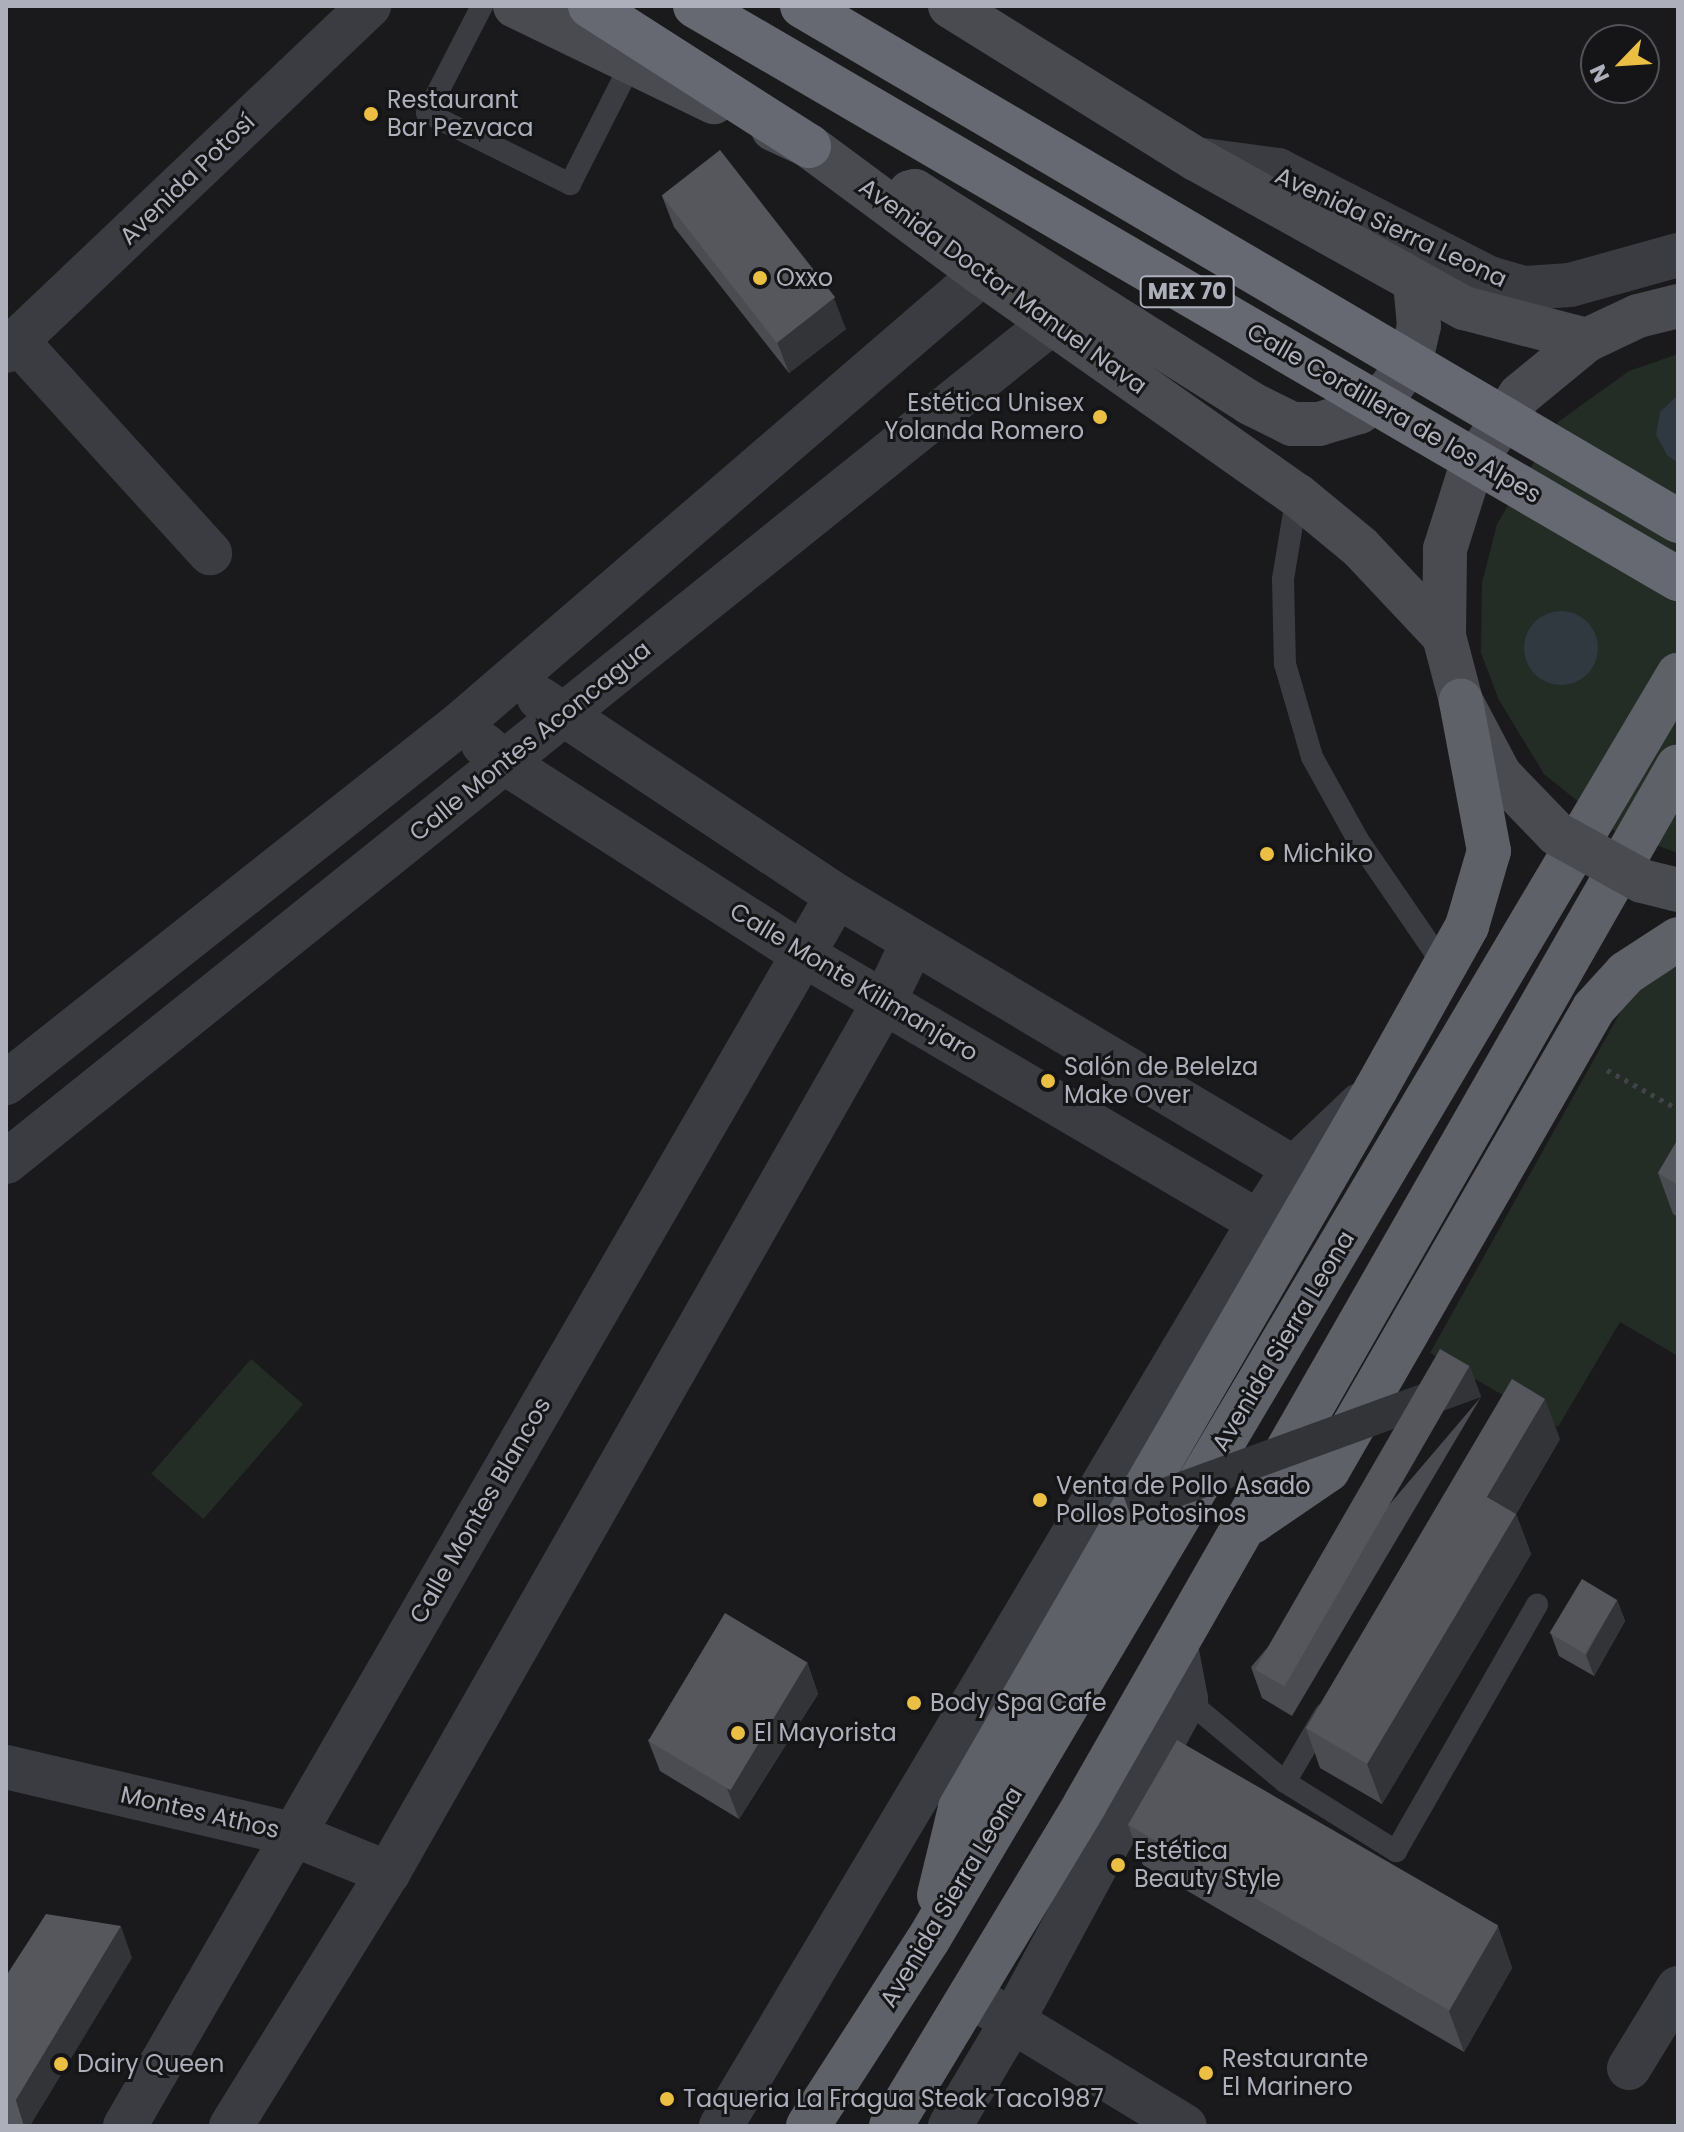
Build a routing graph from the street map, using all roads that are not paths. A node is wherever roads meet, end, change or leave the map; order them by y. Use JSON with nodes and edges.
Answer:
{"nodes":[{"id":1,"x":369,"y":6,"type":"edge"},
{"id":2,"x":482,"y":6,"type":"edge"},
{"id":3,"x":515,"y":6,"type":"edge"},
{"id":4,"x":590,"y":6,"type":"edge"},
{"id":5,"x":695,"y":6,"type":"edge"},
{"id":6,"x":802,"y":6,"type":"edge"},
{"id":7,"x":950,"y":6,"type":"edge"},
{"id":8,"x":631,"y":64,"type":"junction"},
{"id":9,"x":809,"y":146,"type":"junction"},
{"id":10,"x":1196,"y":159,"type":"junction"},
{"id":11,"x":881,"y":199,"type":"junction"},
{"id":12,"x":1678,"y":255,"type":"edge"},
{"id":13,"x":982,"y":274,"type":"junction"},
{"id":14,"x":1415,"y":282,"type":"junction"},
{"id":15,"x":1678,"y":306,"type":"edge"},
{"id":16,"x":1054,"y":321,"type":"junction"},
{"id":17,"x":1587,"y":340,"type":"junction"},
{"id":18,"x":11,"y":346,"type":"edge"},
{"id":19,"x":1297,"y":495,"type":"junction"},
{"id":20,"x":1678,"y":521,"type":"edge"},
{"id":21,"x":210,"y":553,"type":"dead end"},
{"id":22,"x":1678,"y":579,"type":"edge"},
{"id":23,"x":1444,"y":636,"type":"junction"},
{"id":24,"x":1678,"y":675,"type":"edge"},
{"id":25,"x":512,"y":679,"type":"junction"},
{"id":26,"x":1461,"y":701,"type":"junction"},
{"id":27,"x":562,"y":713,"type":"junction"},
{"id":28,"x":460,"y":724,"type":"junction"},
{"id":29,"x":505,"y":763,"type":"junction"},
{"id":30,"x":1678,"y":766,"type":"edge"},
{"id":31,"x":1660,"y":885,"type":"edge"},
{"id":32,"x":837,"y":896,"type":"junction"},
{"id":33,"x":1678,"y":939,"type":"edge"},
{"id":34,"x":913,"y":942,"type":"junction"},
{"id":35,"x":802,"y":954,"type":"junction"},
{"id":36,"x":1445,"y":967,"type":"junction"},
{"id":37,"x":884,"y":1002,"type":"junction"},
{"id":38,"x":6,"y":1083,"type":"edge"},
{"id":39,"x":1376,"y":1089,"type":"junction"},
{"id":40,"x":6,"y":1162,"type":"edge"},
{"id":41,"x":1294,"y":1168,"type":"junction"},
{"id":42,"x":1259,"y":1222,"type":"junction"},
{"id":43,"x":1244,"y":1528,"type":"junction"},
{"id":44,"x":1537,"y":1605,"type":"dead end"},
{"id":45,"x":1176,"y":1646,"type":"junction"},
{"id":46,"x":1186,"y":1699,"type":"junction"},
{"id":47,"x":1334,"y":1699,"type":"edge"},
{"id":48,"x":6,"y":1767,"type":"edge"},
{"id":49,"x":1285,"y":1782,"type":"junction"},
{"id":50,"x":292,"y":1834,"type":"junction"},
{"id":51,"x":388,"y":1873,"type":"junction"},
{"id":52,"x":928,"y":1940,"type":"junction"},
{"id":53,"x":970,"y":1997,"type":"junction"},
{"id":54,"x":1675,"y":1999,"type":"edge"},
{"id":55,"x":1013,"y":2020,"type":"junction"},
{"id":56,"x":1629,"y":2068,"type":"dead end"},
{"id":57,"x":125,"y":2126,"type":"edge"},
{"id":58,"x":231,"y":2126,"type":"edge"},
{"id":59,"x":721,"y":2126,"type":"edge"},
{"id":60,"x":808,"y":2126,"type":"edge"},
{"id":61,"x":891,"y":2126,"type":"edge"},
{"id":62,"x":950,"y":2126,"type":"edge"},
{"id":63,"x":1185,"y":2126,"type":"edge"}],
"edges":[{"from":1,"to":18,"type":"street","name":"Avenida Potosí"},
{"from":2,"to":8,"type":"lane"},
{"from":3,"to":8,"type":"main road","name":"Avenida Doctor Manuel Nava"},
{"from":4,"to":9,"type":"highway"},
{"from":5,"to":22,"type":"highway","name":"Calle Cordillera de los Alpes","number":"MEX 70","bridge":true},
{"from":6,"to":20,"type":"highway","name":"Calle Cordillera de los Alpes","number":"MEX 70","bridge":true},
{"from":7,"to":10,"type":"main road"},
{"from":8,"to":9,"type":"main road","name":"Avenida Doctor Manuel Nava"},
{"from":9,"to":11,"type":"main road","name":"Avenida Doctor Manuel Nava"},
{"from":10,"to":12,"type":"street","name":"Avenida Sierra Leona"},
{"from":10,"to":14,"type":"main road"},
{"from":11,"to":13,"type":"main road","name":"Avenida Doctor Manuel Nava"},
{"from":11,"to":14,"type":"main road"},
{"from":13,"to":16,"type":"main road","name":"Avenida Doctor Manuel Nava"},
{"from":13,"to":25,"type":"street"},
{"from":14,"to":17,"type":"main road"},
{"from":15,"to":17,"type":"main road"},
{"from":16,"to":19,"type":"main road","name":"Avenida Doctor Manuel Nava"},
{"from":16,"to":27,"type":"street","name":"Calle Montes Aconcagua"},
{"from":17,"to":23,"type":"main road"},
{"from":18,"to":21,"type":"street"},
{"from":19,"to":23,"type":"main road","name":"Avenida Doctor Manuel Nava"},
{"from":19,"to":36,"type":"lane"},
{"from":23,"to":26,"type":"main road"},
{"from":24,"to":52,"type":"highway","name":"Avenida Sierra Leona"},
{"from":25,"to":27,"type":"street"},
{"from":25,"to":28,"type":"street"},
{"from":26,"to":31,"type":"main road","bridge":true},
{"from":26,"to":36,"type":"highway"},
{"from":27,"to":29,"type":"street","name":"Calle Montes Aconcagua"},
{"from":27,"to":32,"type":"street"},
{"from":28,"to":29,"type":"street","name":"Calle Monte Kilimanjaro"},
{"from":28,"to":38,"type":"street"},
{"from":29,"to":35,"type":"street","name":"Calle Monte Kilimanjaro"},
{"from":29,"to":40,"type":"street","name":"Calle Montes Aconcagua"},
{"from":30,"to":43,"type":"highway"},
{"from":32,"to":34,"type":"street"},
{"from":32,"to":35,"type":"street","name":"Calle Montes Blancos"},
{"from":33,"to":43,"type":"highway"},
{"from":34,"to":37,"type":"street"},
{"from":34,"to":41,"type":"street"},
{"from":35,"to":37,"type":"street","name":"Calle Monte Kilimanjaro"},
{"from":35,"to":50,"type":"street","name":"Calle Montes Blancos"},
{"from":36,"to":39,"type":"highway"},
{"from":37,"to":42,"type":"street","name":"Calle Monte Kilimanjaro"},
{"from":37,"to":51,"type":"street"},
{"from":39,"to":41,"type":"street"},
{"from":39,"to":52,"type":"highway"},
{"from":41,"to":42,"type":"street"},
{"from":42,"to":59,"type":"street"},
{"from":43,"to":45,"type":"highway"},
{"from":44,"to":49,"type":"lane"},
{"from":45,"to":46,"type":"street"},
{"from":45,"to":53,"type":"highway"},
{"from":46,"to":49,"type":"lane"},
{"from":46,"to":55,"type":"street"},
{"from":47,"to":49,"type":"lane"},
{"from":48,"to":50,"type":"street","name":"Montes Athos"},
{"from":50,"to":51,"type":"street","name":"Montes Athos"},
{"from":50,"to":57,"type":"street","name":"Calle Montes Blancos"},
{"from":51,"to":58,"type":"street"},
{"from":52,"to":60,"type":"highway","name":"Avenida Sierra Leona"},
{"from":53,"to":55,"type":"street"},
{"from":53,"to":61,"type":"highway"},
{"from":54,"to":56,"type":"street"},
{"from":55,"to":62,"type":"street"},
{"from":55,"to":63,"type":"street"}]}
